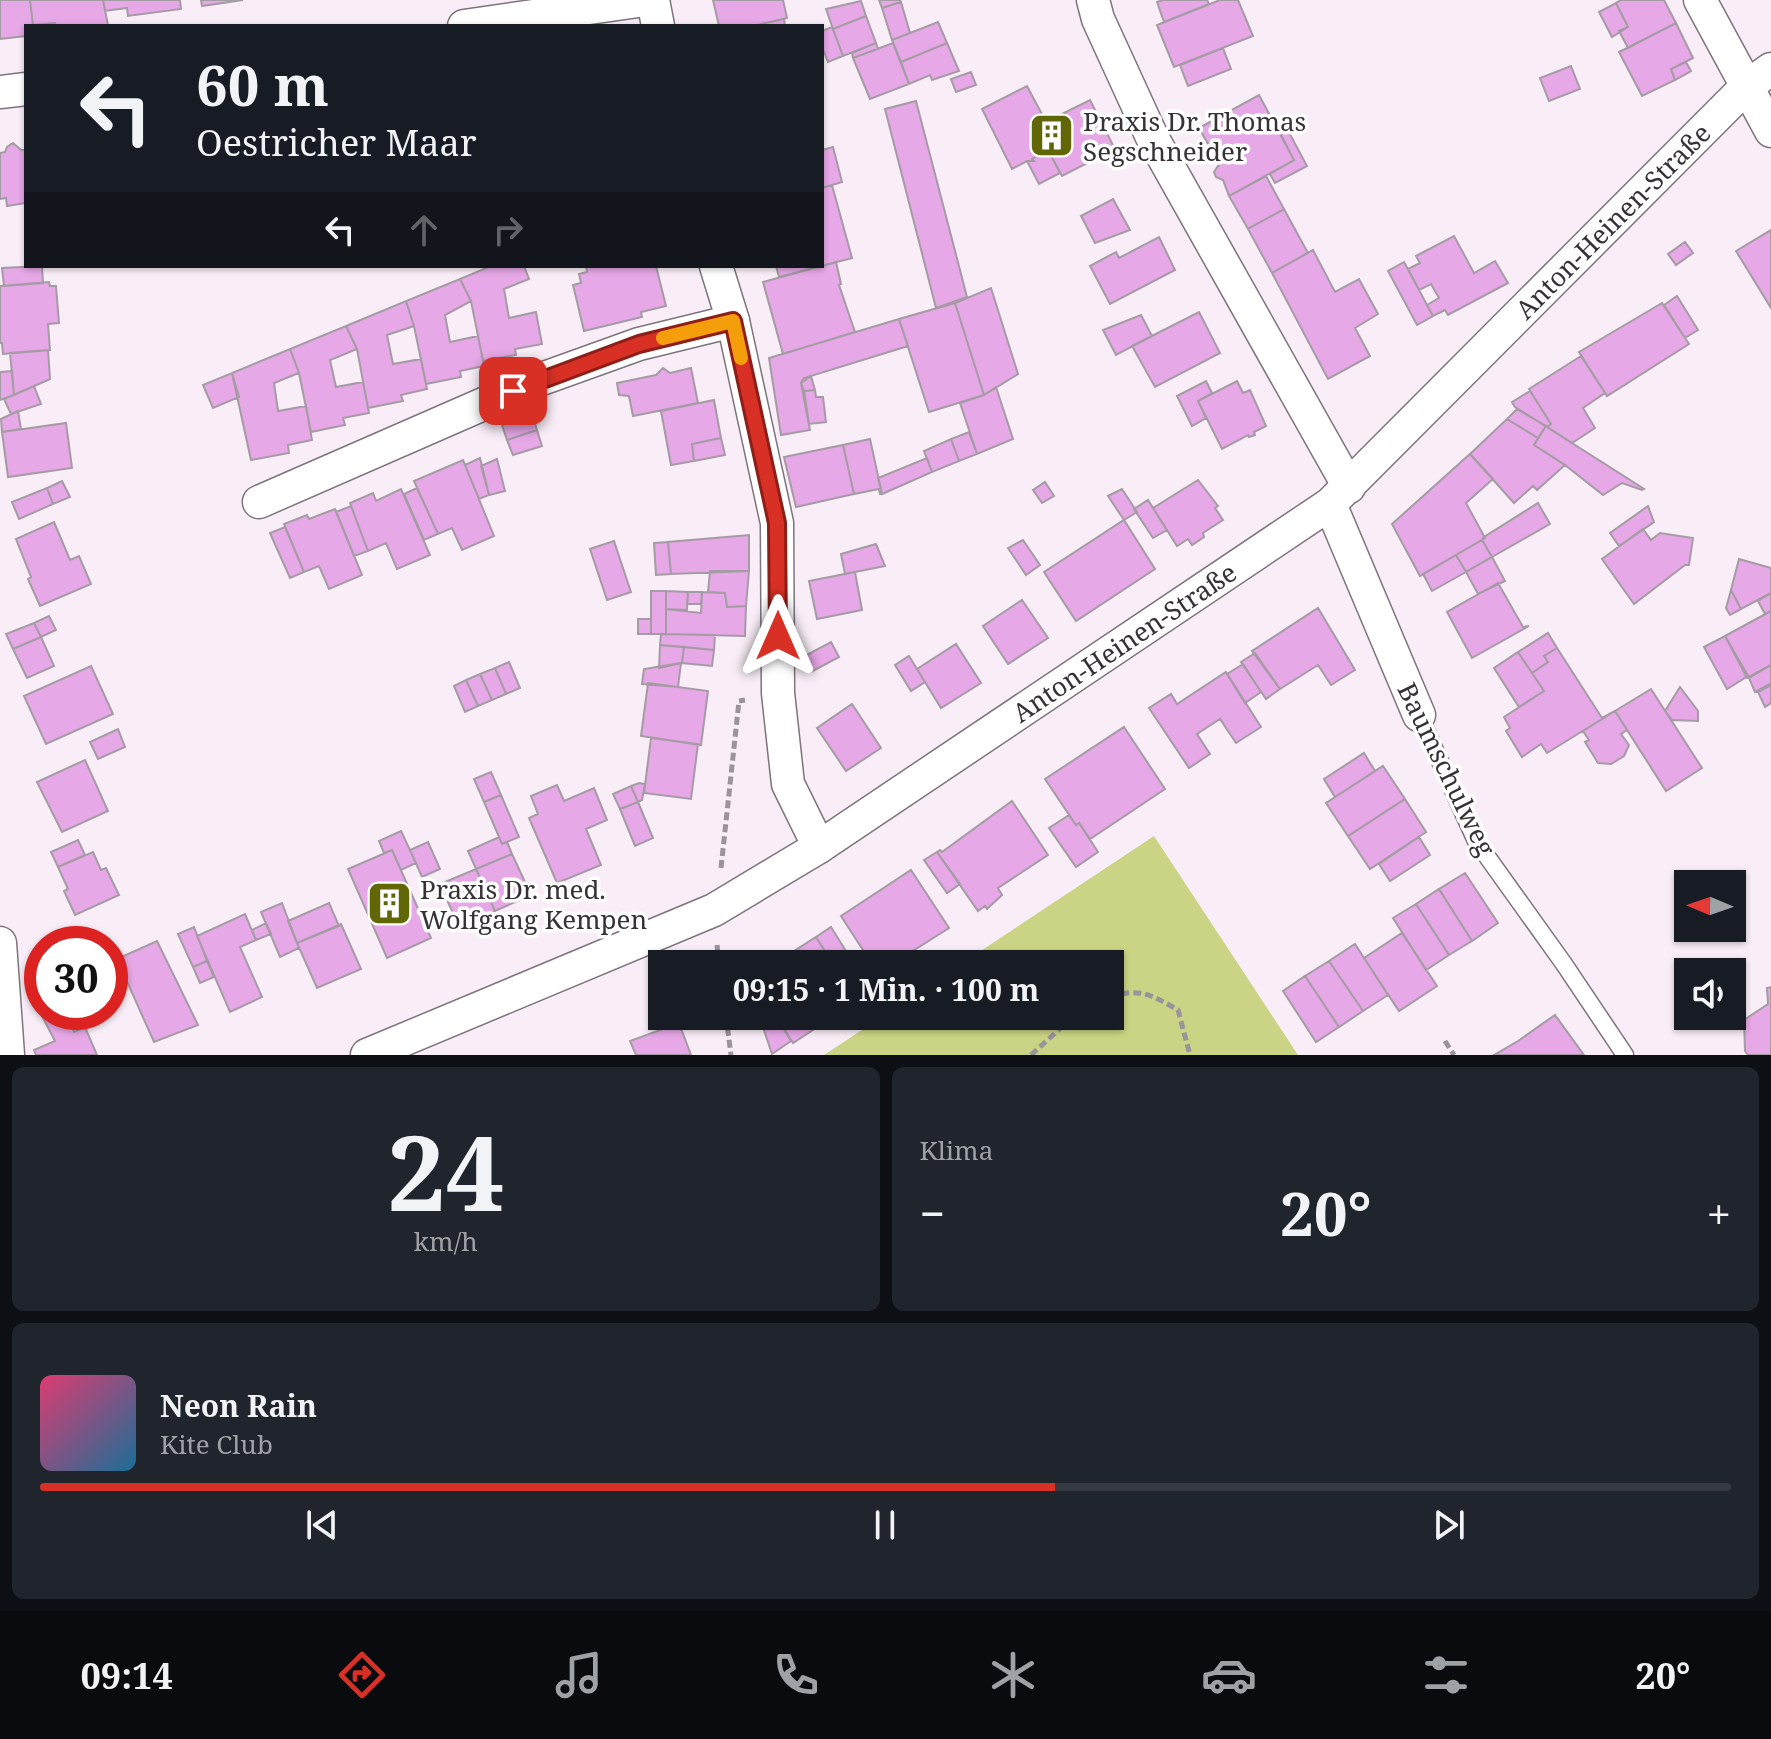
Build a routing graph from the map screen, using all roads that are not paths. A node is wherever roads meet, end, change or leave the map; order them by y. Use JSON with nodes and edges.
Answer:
{"nodes":[{"id":1,"x":645,"y":0,"type":"edge"},
{"id":2,"x":653,"y":0,"type":"edge"},
{"id":3,"x":1093,"y":0,"type":"edge"},
{"id":4,"x":1700,"y":0,"type":"edge"},
{"id":5,"x":478,"y":24,"type":"edge"},
{"id":6,"x":658,"y":24,"type":"edge"},
{"id":7,"x":1759,"y":78,"type":"edge"},
{"id":8,"x":24,"y":89,"type":"edge"},
{"id":9,"x":0,"y":92,"type":"edge"},
{"id":10,"x":1771,"y":131,"type":"edge"},
{"id":11,"x":717,"y":268,"type":"edge"},
{"id":12,"x":733,"y":321,"type":"junction"},
{"id":13,"x":1339,"y":495,"type":"junction"},
{"id":14,"x":259,"y":502,"type":"dead end"},
{"id":15,"x":1419,"y":715,"type":"joint"},
{"id":16,"x":819,"y":847,"type":"junction"},
{"id":17,"x":0,"y":943,"type":"edge"},
{"id":18,"x":8,"y":1055,"type":"edge"},
{"id":19,"x":367,"y":1055,"type":"edge"},
{"id":20,"x":1625,"y":1055,"type":"edge"}],
"edges":[{"from":1,"to":5,"type":"street"},
{"from":2,"to":6,"type":"street"},
{"from":3,"to":13,"type":"street","name":"Baumschulweg"},
{"from":4,"to":7,"type":"street"},
{"from":7,"to":10,"type":"street"},
{"from":7,"to":13,"type":"street","name":"Anton-Heinen-Straße"},
{"from":8,"to":9,"type":"street"},
{"from":11,"to":12,"type":"street"},
{"from":12,"to":14,"type":"street"},
{"from":12,"to":16,"type":"street"},
{"from":13,"to":15,"type":"street","name":"Baumschulweg"},
{"from":13,"to":16,"type":"street","name":"Anton-Heinen-Straße"},
{"from":15,"to":20,"type":"lane","name":"Baumschulweg"},
{"from":16,"to":19,"type":"street","name":"Anton-Heinen-Straße"},
{"from":17,"to":18,"type":"street"}]}
